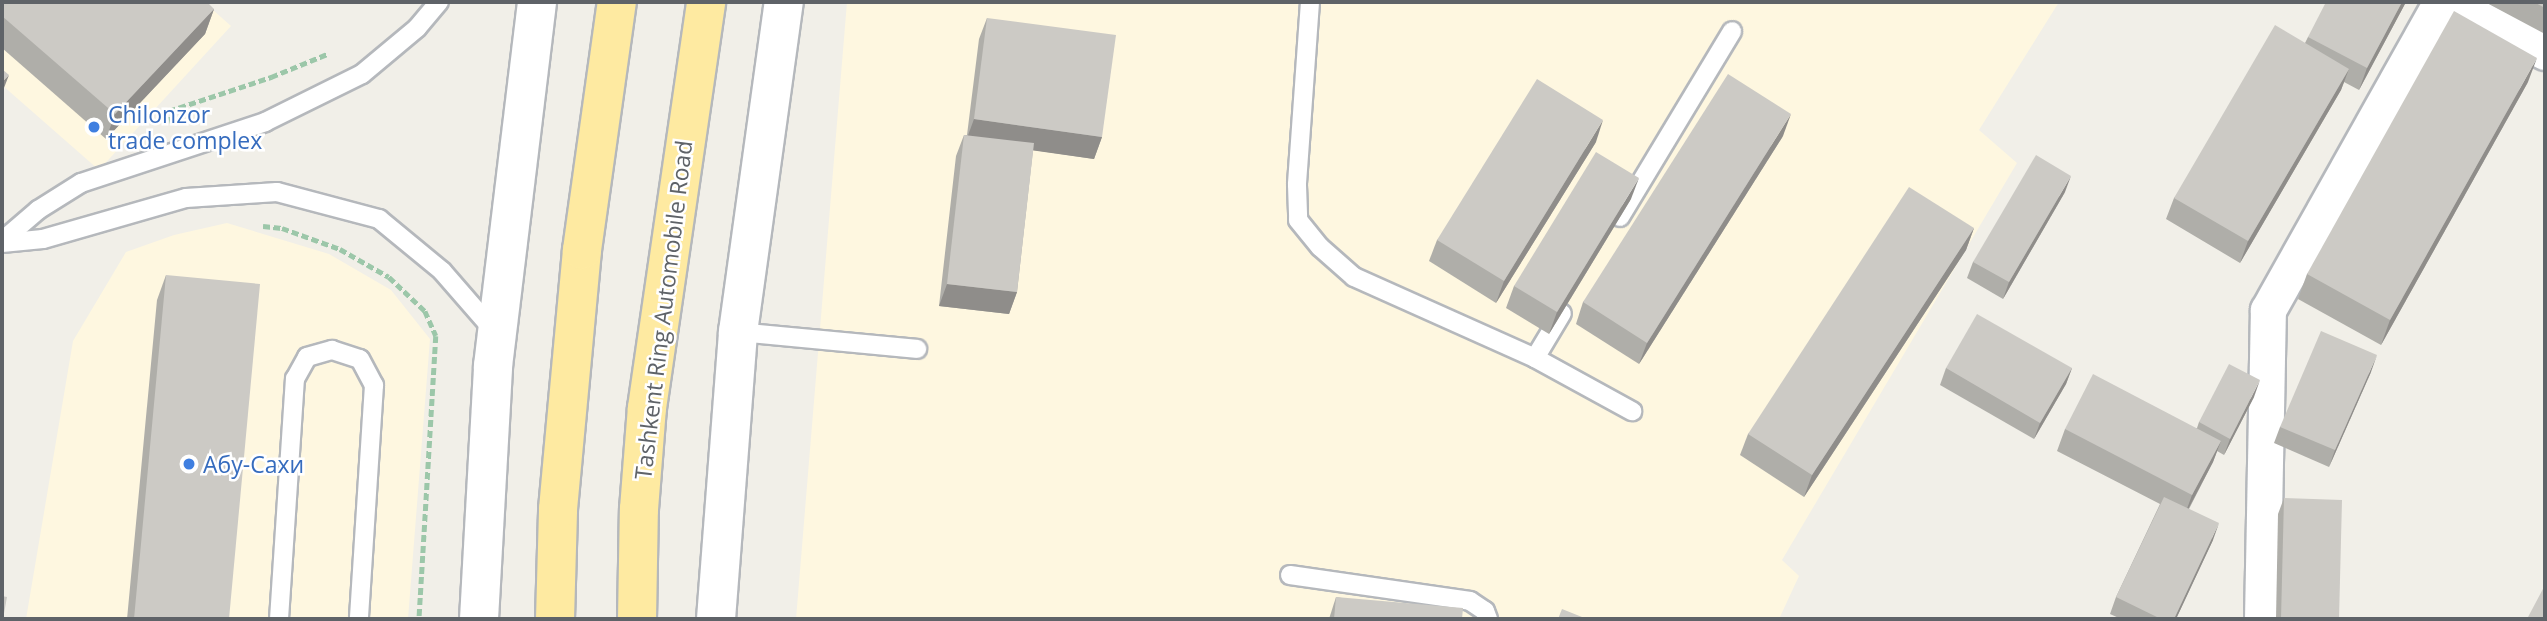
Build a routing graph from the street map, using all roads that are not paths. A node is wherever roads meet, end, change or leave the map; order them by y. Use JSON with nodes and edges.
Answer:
{"nodes":[{"id":1,"x":439,"y":2,"type":"edge"},
{"id":2,"x":537,"y":2,"type":"edge"},
{"id":3,"x":617,"y":2,"type":"edge"},
{"id":4,"x":706,"y":2,"type":"edge"},
{"id":5,"x":784,"y":2,"type":"edge"},
{"id":6,"x":1310,"y":2,"type":"edge"},
{"id":7,"x":2441,"y":2,"type":"edge"},
{"id":8,"x":2448,"y":2,"type":"edge"},
{"id":9,"x":1732,"y":31,"type":"dead end"},
{"id":10,"x":2545,"y":52,"type":"edge"},
{"id":11,"x":1612,"y":229,"type":"edge"},
{"id":12,"x":2,"y":242,"type":"edge"},
{"id":13,"x":1570,"y":299,"type":"edge"},
{"id":14,"x":738,"y":332,"type":"junction"},
{"id":15,"x":498,"y":335,"type":"junction"},
{"id":16,"x":917,"y":349,"type":"dead end"},
{"id":17,"x":1535,"y":358,"type":"junction"},
{"id":18,"x":1632,"y":411,"type":"dead end"},
{"id":19,"x":1290,"y":575,"type":"dead end"},
{"id":20,"x":279,"y":619,"type":"edge"},
{"id":21,"x":359,"y":619,"type":"edge"},
{"id":22,"x":479,"y":619,"type":"edge"},
{"id":23,"x":555,"y":619,"type":"edge"},
{"id":24,"x":637,"y":619,"type":"edge"},
{"id":25,"x":716,"y":619,"type":"edge"},
{"id":26,"x":1488,"y":619,"type":"edge"},
{"id":27,"x":2262,"y":619,"type":"edge"}],
"edges":[{"from":1,"to":12,"type":"lane"},
{"from":2,"to":15,"type":"street"},
{"from":3,"to":23,"type":"highway"},
{"from":4,"to":24,"type":"highway","name":"Tashkent Ring Automobile Road"},
{"from":5,"to":14,"type":"street"},
{"from":6,"to":17,"type":"lane"},
{"from":7,"to":27,"type":"street"},
{"from":8,"to":10,"type":"street"},
{"from":9,"to":11,"type":"lane"},
{"from":12,"to":15,"type":"lane"},
{"from":13,"to":17,"type":"lane"},
{"from":14,"to":16,"type":"lane"},
{"from":14,"to":25,"type":"street"},
{"from":15,"to":22,"type":"street"},
{"from":17,"to":18,"type":"lane"},
{"from":19,"to":26,"type":"lane"},
{"from":20,"to":21,"type":"lane"}]}
